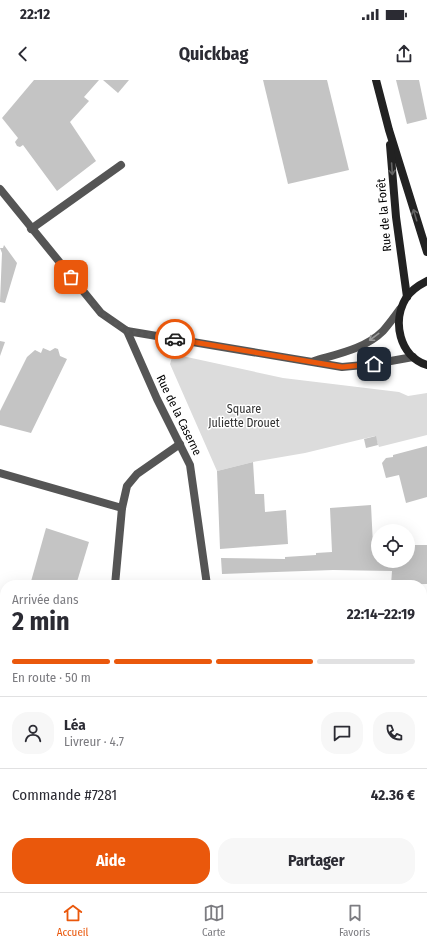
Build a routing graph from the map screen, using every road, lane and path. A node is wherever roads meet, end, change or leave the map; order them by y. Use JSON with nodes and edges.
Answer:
{"nodes":[{"id":1,"x":376,"y":80,"type":"edge"},
{"id":2,"x":389,"y":130,"type":"junction"},
{"id":3,"x":121,"y":165,"type":"dead end"},
{"id":4,"x":0,"y":189,"type":"edge"},
{"id":5,"x":31,"y":229,"type":"junction"},
{"id":6,"x":427,"y":252,"type":"edge"},
{"id":7,"x":427,"y":281,"type":"edge"},
{"id":8,"x":407,"y":297,"type":"junction"},
{"id":9,"x":400,"y":309,"type":"junction"},
{"id":10,"x":127,"y":331,"type":"junction"},
{"id":11,"x":413,"y":357,"type":"junction"},
{"id":12,"x":312,"y":362,"type":"junction"},
{"id":13,"x":427,"y":365,"type":"edge"},
{"id":14,"x":180,"y":444,"type":"junction"},
{"id":15,"x":0,"y":472,"type":"edge"},
{"id":16,"x":122,"y":508,"type":"junction"},
{"id":17,"x":115,"y":580,"type":"edge"},
{"id":18,"x":206,"y":580,"type":"edge"}],
"edges":[{"from":1,"to":2,"type":"main road","name":"Rue de la Forêt"},
{"from":6,"to":2,"type":"main road","name":"Rue de la Forêt","one_way":true},
{"from":2,"to":8,"type":"main road","name":"Rue de la Forêt","one_way":true},
{"from":3,"to":5,"type":"street"},
{"from":4,"to":5,"type":"street"},
{"from":5,"to":10,"type":"street"},
{"from":7,"to":8,"type":"main road"},
{"from":8,"to":9,"type":"main road"},
{"from":9,"to":11,"type":"main road"},
{"from":9,"to":12,"type":"street","one_way":true},
{"from":10,"to":12,"type":"street"},
{"from":10,"to":14,"type":"street","name":"Rue de la Caserne"},
{"from":11,"to":12,"type":"street"},
{"from":11,"to":13,"type":"main road"},
{"from":14,"to":16,"type":"street"},
{"from":14,"to":18,"type":"street","name":"Rue de la Caserne"},
{"from":15,"to":16,"type":"street"},
{"from":16,"to":17,"type":"street"}]}
